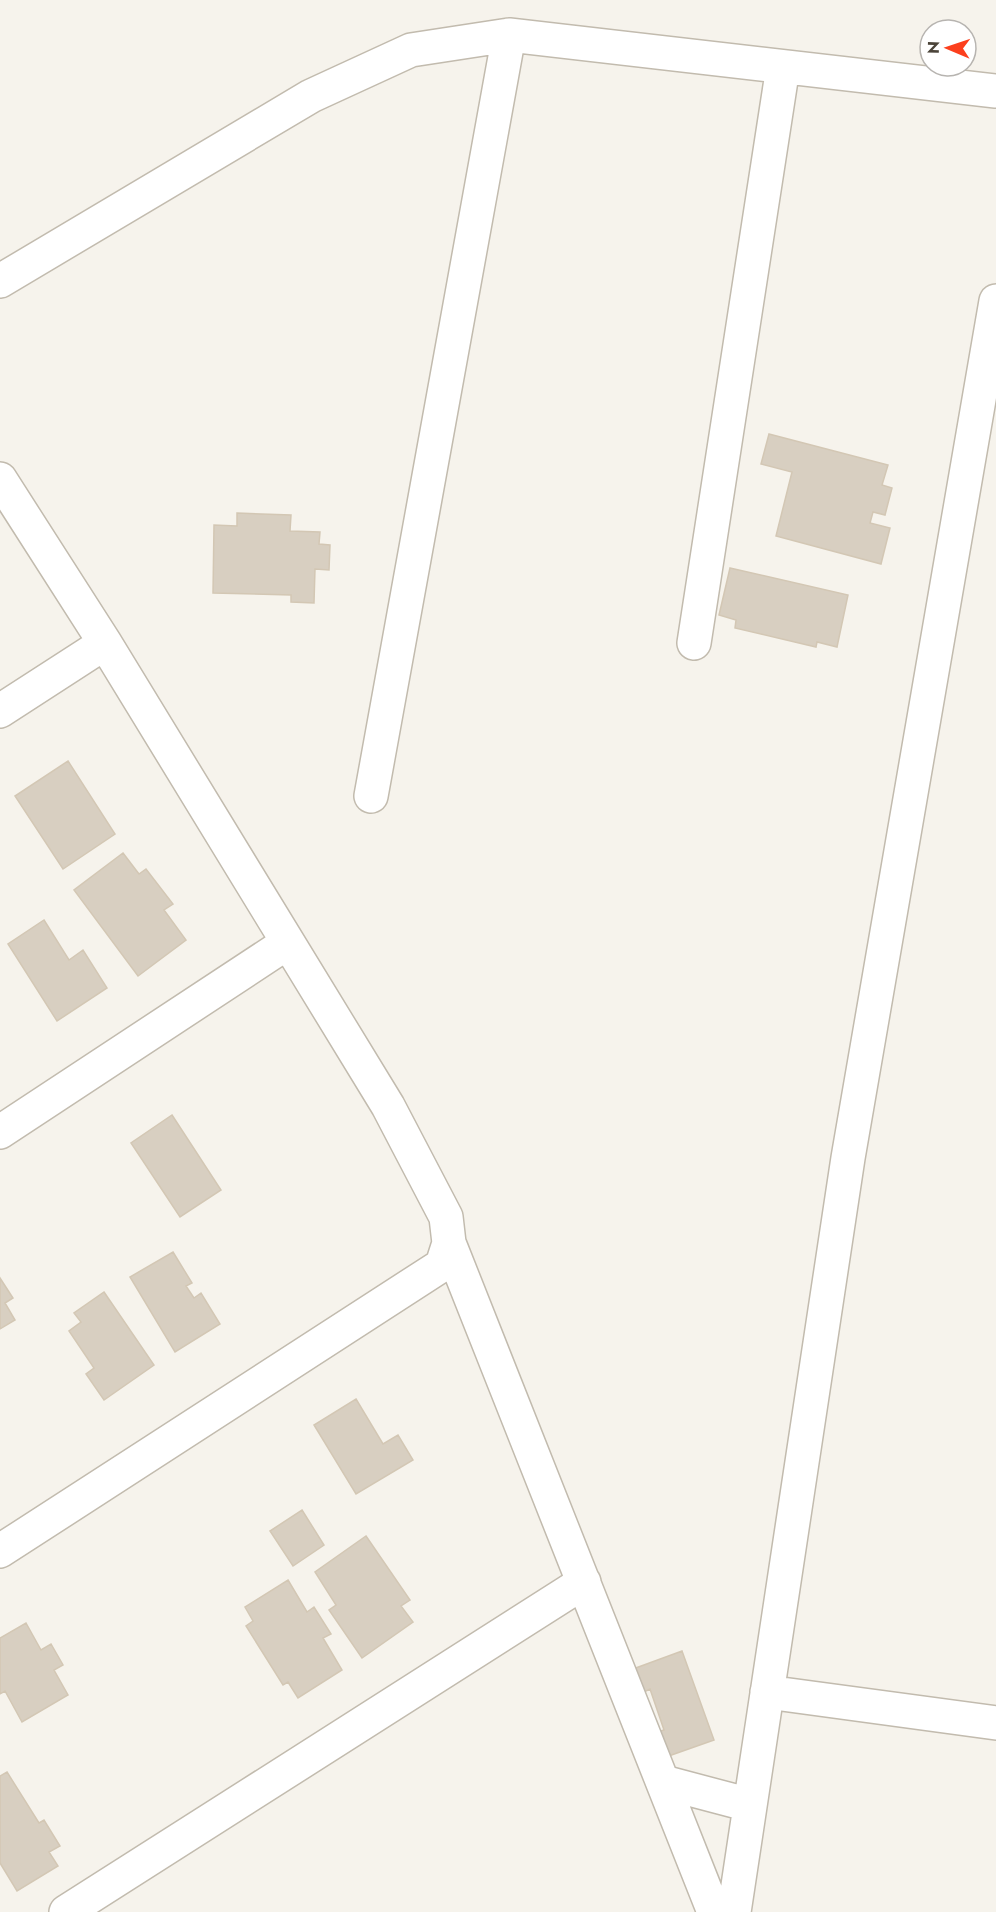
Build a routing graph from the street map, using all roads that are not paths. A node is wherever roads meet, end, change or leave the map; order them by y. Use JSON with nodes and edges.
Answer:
{"nodes":[{"id":1,"x":509,"y":35,"type":"junction"},
{"id":2,"x":783,"y":67,"type":"junction"},
{"id":3,"x":996,"y":91,"type":"edge"},
{"id":4,"x":0,"y":281,"type":"edge"},
{"id":5,"x":996,"y":301,"type":"edge"},
{"id":6,"x":0,"y":479,"type":"edge"},
{"id":7,"x":105,"y":643,"type":"junction"},
{"id":8,"x":694,"y":643,"type":"dead end"},
{"id":9,"x":0,"y":711,"type":"edge"},
{"id":10,"x":371,"y":796,"type":"dead end"},
{"id":11,"x":287,"y":943,"type":"junction"},
{"id":12,"x":0,"y":1132,"type":"edge"},
{"id":13,"x":449,"y":1243,"type":"junction"},
{"id":14,"x":0,"y":1551,"type":"edge"},
{"id":15,"x":584,"y":1582,"type":"junction"},
{"id":16,"x":768,"y":1692,"type":"junction"},
{"id":17,"x":996,"y":1723,"type":"edge"},
{"id":18,"x":663,"y":1782,"type":"junction"},
{"id":19,"x":750,"y":1805,"type":"junction"},
{"id":20,"x":66,"y":1912,"type":"edge"},
{"id":21,"x":714,"y":1912,"type":"edge"},
{"id":22,"x":734,"y":1912,"type":"edge"}],
"edges":[{"from":1,"to":2,"type":"street"},
{"from":1,"to":4,"type":"street"},
{"from":1,"to":10,"type":"street"},
{"from":2,"to":3,"type":"street"},
{"from":2,"to":8,"type":"street"},
{"from":5,"to":16,"type":"street"},
{"from":6,"to":7,"type":"street"},
{"from":7,"to":9,"type":"street"},
{"from":7,"to":11,"type":"street"},
{"from":11,"to":12,"type":"street"},
{"from":11,"to":13,"type":"street"},
{"from":13,"to":14,"type":"street"},
{"from":13,"to":15,"type":"street"},
{"from":15,"to":18,"type":"street"},
{"from":15,"to":20,"type":"street"},
{"from":16,"to":17,"type":"street"},
{"from":16,"to":19,"type":"street"},
{"from":18,"to":19,"type":"street"},
{"from":18,"to":21,"type":"street"},
{"from":19,"to":22,"type":"street"}]}
